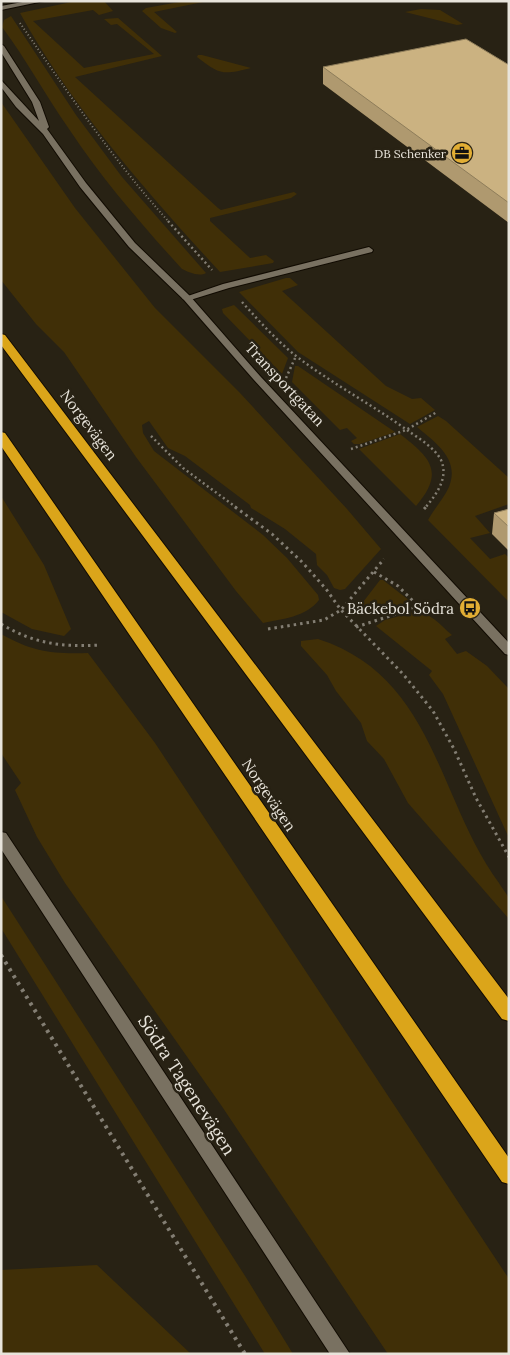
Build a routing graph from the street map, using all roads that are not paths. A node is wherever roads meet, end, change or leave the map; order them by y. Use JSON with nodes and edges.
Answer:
{"nodes":[{"id":1,"x":41,"y":1,"type":"edge"},
{"id":2,"x":1,"y":8,"type":"edge"},
{"id":3,"x":1,"y":46,"type":"edge"},
{"id":4,"x":1,"y":82,"type":"edge"},
{"id":5,"x":46,"y":132,"type":"junction"},
{"id":6,"x":369,"y":250,"type":"dead end"},
{"id":7,"x":187,"y":298,"type":"junction"},
{"id":8,"x":1,"y":337,"type":"edge"},
{"id":9,"x":1,"y":436,"type":"edge"},
{"id":10,"x":509,"y":651,"type":"edge"},
{"id":11,"x":1,"y":837,"type":"edge"},
{"id":12,"x":509,"y":1014,"type":"edge"},
{"id":13,"x":509,"y":1175,"type":"edge"},
{"id":14,"x":341,"y":1354,"type":"edge"}],
"edges":[{"from":1,"to":2,"type":"street"},
{"from":3,"to":5,"type":"street","name":"Transportgatan"},
{"from":4,"to":5,"type":"street","name":"Transportgatan"},
{"from":5,"to":7,"type":"street","name":"Transportgatan"},
{"from":6,"to":7,"type":"street"},
{"from":7,"to":10,"type":"street","name":"Transportgatan"},
{"from":8,"to":12,"type":"highway","name":"Norgevägen"},
{"from":9,"to":13,"type":"highway","name":"Norgevägen"},
{"from":11,"to":14,"type":"street","name":"Södra Tagenevägen"}]}
